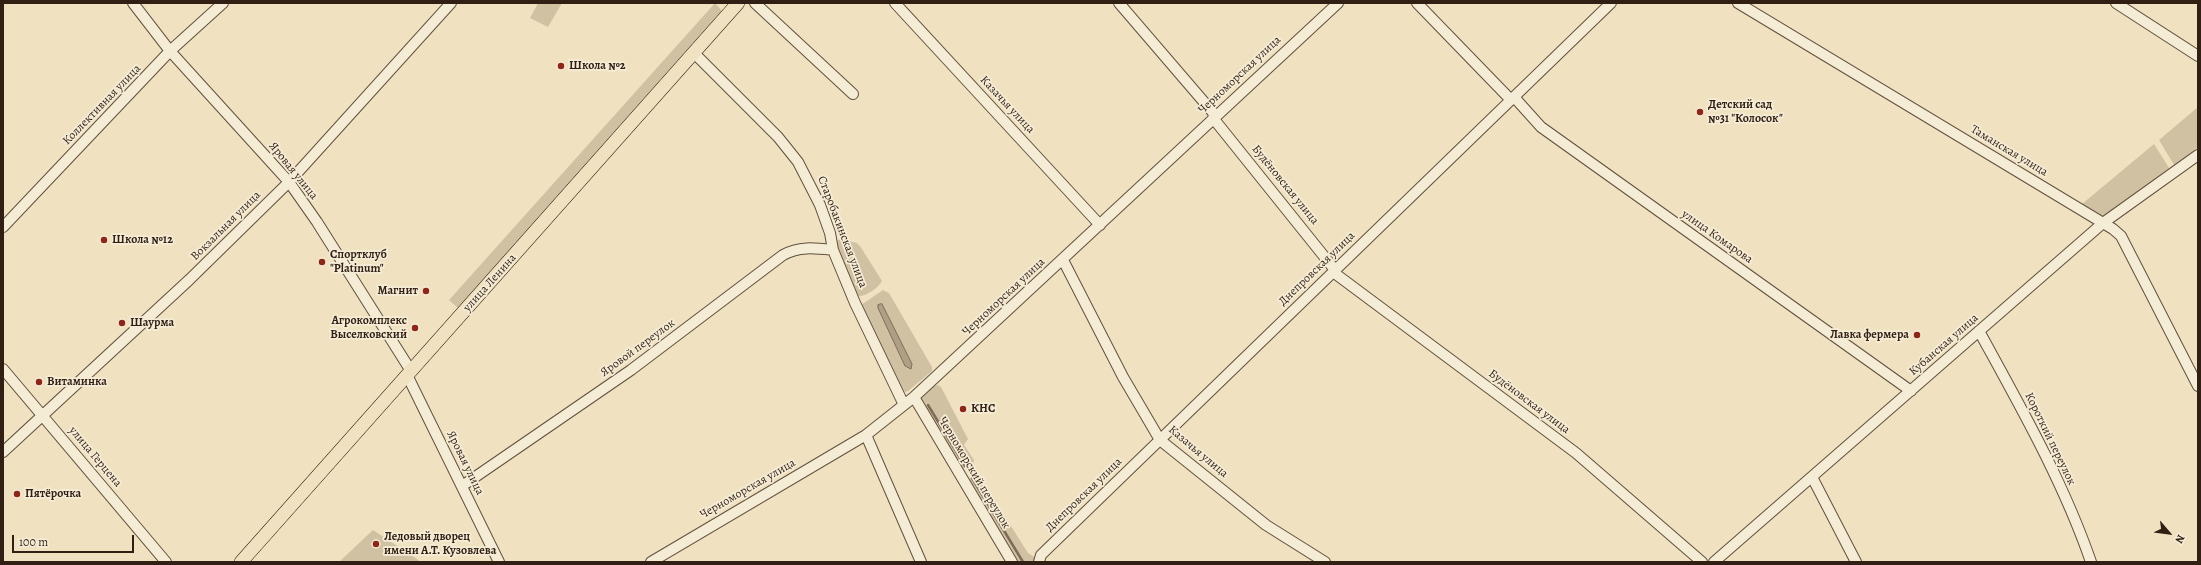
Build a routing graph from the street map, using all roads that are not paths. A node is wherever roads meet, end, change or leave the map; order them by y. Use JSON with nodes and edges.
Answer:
{"nodes":[{"id":1,"x":133,"y":3,"type":"edge"},
{"id":2,"x":223,"y":3,"type":"edge"},
{"id":3,"x":451,"y":3,"type":"edge"},
{"id":4,"x":738,"y":3,"type":"edge"},
{"id":5,"x":755,"y":3,"type":"edge"},
{"id":6,"x":895,"y":3,"type":"edge"},
{"id":7,"x":1119,"y":3,"type":"edge"},
{"id":8,"x":1338,"y":3,"type":"edge"},
{"id":9,"x":1417,"y":3,"type":"edge"},
{"id":10,"x":1611,"y":3,"type":"edge"},
{"id":11,"x":1738,"y":3,"type":"edge"},
{"id":12,"x":2116,"y":3,"type":"edge"},
{"id":13,"x":170,"y":51,"type":"junction"},
{"id":14,"x":694,"y":53,"type":"junction"},
{"id":15,"x":2198,"y":56,"type":"edge"},
{"id":16,"x":853,"y":94,"type":"dead end"},
{"id":17,"x":1513,"y":99,"type":"junction"},
{"id":18,"x":1215,"y":117,"type":"junction"},
{"id":19,"x":2198,"y":154,"type":"edge"},
{"id":20,"x":289,"y":182,"type":"junction"},
{"id":21,"x":2103,"y":223,"type":"junction"},
{"id":22,"x":1100,"y":225,"type":"junction"},
{"id":23,"x":3,"y":227,"type":"edge"},
{"id":24,"x":833,"y":250,"type":"junction"},
{"id":25,"x":1063,"y":260,"type":"junction"},
{"id":26,"x":1334,"y":271,"type":"junction"},
{"id":27,"x":1979,"y":332,"type":"junction"},
{"id":28,"x":3,"y":369,"type":"edge"},
{"id":29,"x":409,"y":373,"type":"junction"},
{"id":30,"x":2198,"y":386,"type":"edge"},
{"id":31,"x":1911,"y":391,"type":"junction"},
{"id":32,"x":914,"y":397,"type":"junction"},
{"id":33,"x":904,"y":406,"type":"junction"},
{"id":34,"x":44,"y":416,"type":"junction"},
{"id":35,"x":866,"y":435,"type":"junction"},
{"id":36,"x":1160,"y":440,"type":"junction"},
{"id":37,"x":3,"y":452,"type":"edge"},
{"id":38,"x":1812,"y":477,"type":"junction"},
{"id":39,"x":462,"y":486,"type":"junction"},
{"id":40,"x":1040,"y":558,"type":"edge"},
{"id":41,"x":166,"y":562,"type":"edge"},
{"id":42,"x":241,"y":562,"type":"edge"},
{"id":43,"x":499,"y":562,"type":"edge"},
{"id":44,"x":651,"y":562,"type":"edge"},
{"id":45,"x":921,"y":562,"type":"edge"},
{"id":46,"x":1012,"y":562,"type":"edge"},
{"id":47,"x":1325,"y":562,"type":"edge"},
{"id":48,"x":1702,"y":562,"type":"edge"},
{"id":49,"x":1714,"y":562,"type":"edge"},
{"id":50,"x":1856,"y":562,"type":"edge"},
{"id":51,"x":2091,"y":562,"type":"edge"}],
"edges":[{"from":1,"to":13,"type":"street","name":"Яровая улица"},
{"from":2,"to":13,"type":"street","name":"Коллективная улица"},
{"from":3,"to":20,"type":"street","name":"Вокзальная улица"},
{"from":4,"to":14,"type":"main road","name":"улица Ленина"},
{"from":5,"to":16,"type":"street"},
{"from":6,"to":22,"type":"street","name":"Казачья улица"},
{"from":7,"to":18,"type":"street","name":"Будёновская улица"},
{"from":8,"to":18,"type":"street","name":"Черноморская улица"},
{"from":9,"to":17,"type":"street","name":"улица Комарова"},
{"from":10,"to":17,"type":"street","name":"Днепровская улица"},
{"from":11,"to":21,"type":"street","name":"Таманская улица"},
{"from":12,"to":15,"type":"street"},
{"from":13,"to":20,"type":"street","name":"Яровая улица"},
{"from":13,"to":23,"type":"street","name":"Коллективная улица"},
{"from":14,"to":24,"type":"street","name":"Старобакинская улица"},
{"from":14,"to":29,"type":"main road","name":"улица Ленина"},
{"from":17,"to":26,"type":"street","name":"Днепровская улица"},
{"from":17,"to":31,"type":"street","name":"улица Комарова"},
{"from":18,"to":22,"type":"street","name":"Черноморская улица"},
{"from":18,"to":26,"type":"street","name":"Будёновская улица"},
{"from":19,"to":21,"type":"street","name":"Кубанская улица"},
{"from":20,"to":29,"type":"street","name":"Яровая улица"},
{"from":20,"to":34,"type":"street","name":"Вокзальная улица"},
{"from":21,"to":27,"type":"street","name":"Кубанская улица"},
{"from":21,"to":30,"type":"street","name":"Таманская улица"},
{"from":22,"to":25,"type":"street","name":"Черноморская улица"},
{"from":24,"to":33,"type":"street","name":"Старобакинская улица"},
{"from":24,"to":39,"type":"street","name":"Яровой переулок"},
{"from":25,"to":32,"type":"street","name":"Черноморская улица"},
{"from":25,"to":36,"type":"street","name":"Казачья улица"},
{"from":26,"to":36,"type":"street","name":"Днепровская улица"},
{"from":26,"to":48,"type":"street","name":"Будёновская улица"},
{"from":27,"to":31,"type":"street","name":"Кубанская улица"},
{"from":27,"to":51,"type":"street","name":"Короткий переулок"},
{"from":28,"to":34,"type":"street","name":"улица Герцена"},
{"from":29,"to":39,"type":"street","name":"Яровая улица"},
{"from":29,"to":42,"type":"main road","name":"улица Ленина"},
{"from":31,"to":38,"type":"street","name":"Кубанская улица"},
{"from":32,"to":33,"type":"street","name":"Черноморская улица"},
{"from":32,"to":46,"type":"street","name":"Черноморский переулок"},
{"from":33,"to":35,"type":"street","name":"Черноморская улица"},
{"from":34,"to":37,"type":"street","name":"Вокзальная улица"},
{"from":34,"to":41,"type":"street","name":"улица Герцена"},
{"from":35,"to":44,"type":"street","name":"Черноморская улица"},
{"from":35,"to":45,"type":"street"},
{"from":36,"to":40,"type":"street","name":"Днепровская улица"},
{"from":36,"to":47,"type":"street","name":"Казачья улица"},
{"from":38,"to":49,"type":"street","name":"Кубанская улица"},
{"from":38,"to":50,"type":"street"},
{"from":39,"to":43,"type":"street","name":"Яровая улица"}]}
